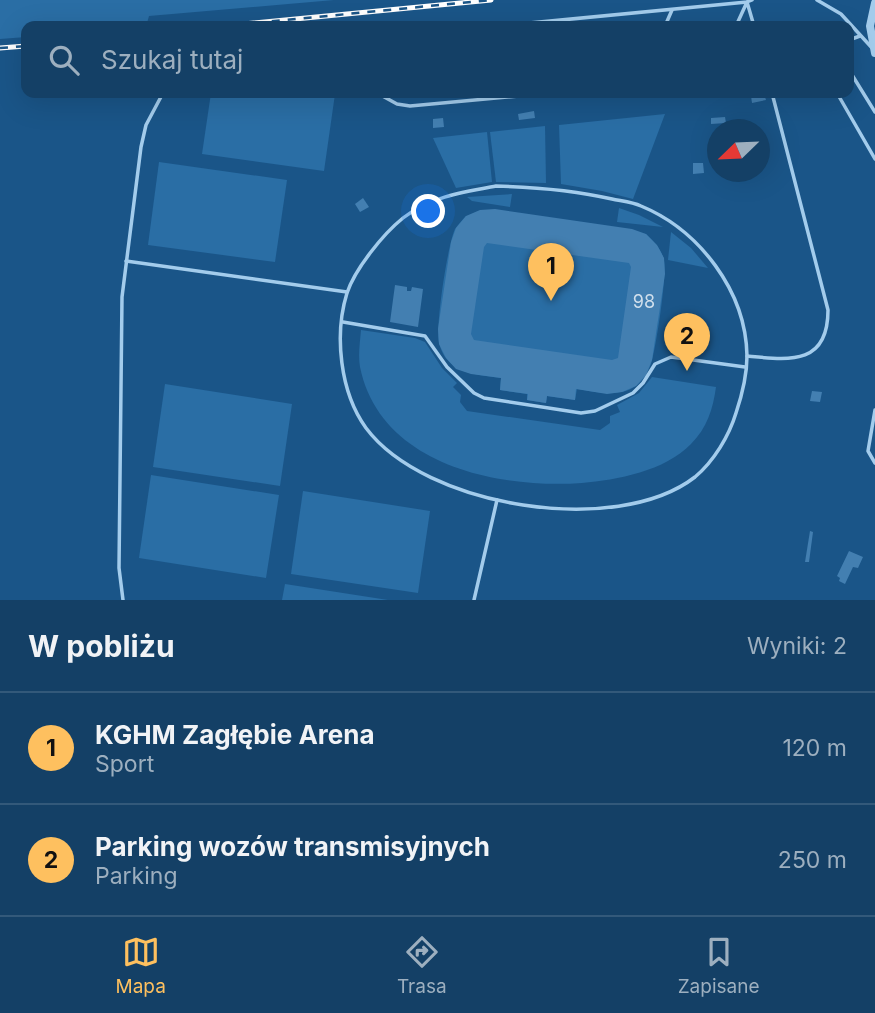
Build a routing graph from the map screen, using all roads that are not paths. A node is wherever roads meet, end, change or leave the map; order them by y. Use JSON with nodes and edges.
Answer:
{"nodes":[{"id":1,"x":817,"y":0,"type":"edge"},
{"id":2,"x":749,"y":1,"type":"edge"},
{"id":3,"x":875,"y":3,"type":"edge"},
{"id":4,"x":673,"y":10,"type":"junction"},
{"id":5,"x":553,"y":21,"type":"edge"},
{"id":6,"x":668,"y":21,"type":"edge"},
{"id":7,"x":739,"y":21,"type":"edge"},
{"id":8,"x":753,"y":21,"type":"edge"},
{"id":9,"x":847,"y":21,"type":"edge"},
{"id":10,"x":854,"y":28,"type":"edge"},
{"id":11,"x":861,"y":36,"type":"junction"},
{"id":12,"x":854,"y":38,"type":"edge"},
{"id":13,"x":874,"y":51,"type":"edge"},
{"id":14,"x":854,"y":78,"type":"edge"},
{"id":15,"x":160,"y":98,"type":"edge"},
{"id":16,"x":387,"y":98,"type":"edge"},
{"id":17,"x":497,"y":98,"type":"edge"},
{"id":18,"x":773,"y":98,"type":"edge"},
{"id":19,"x":840,"y":98,"type":"edge"},
{"id":20,"x":875,"y":112,"type":"edge"},
{"id":21,"x":875,"y":159,"type":"edge"},
{"id":22,"x":126,"y":261,"type":"junction"},
{"id":23,"x":347,"y":292,"type":"junction"},
{"id":24,"x":343,"y":322,"type":"junction"},
{"id":25,"x":747,"y":356,"type":"junction"},
{"id":26,"x":745,"y":367,"type":"junction"},
{"id":27,"x":875,"y":410,"type":"edge"},
{"id":28,"x":875,"y":463,"type":"edge"},
{"id":29,"x":497,"y":500,"type":"junction"},
{"id":30,"x":123,"y":600,"type":"edge"},
{"id":31,"x":474,"y":600,"type":"edge"}],
"edges":[{"from":1,"to":9,"type":"lane"},
{"from":2,"to":4,"type":"lane"},
{"from":2,"to":7,"type":"lane"},
{"from":2,"to":8,"type":"lane"},
{"from":3,"to":13,"type":"street"},
{"from":4,"to":5,"type":"lane"},
{"from":4,"to":6,"type":"lane"},
{"from":10,"to":11,"type":"lane"},
{"from":11,"to":12,"type":"lane"},
{"from":11,"to":13,"type":"lane"},
{"from":14,"to":20,"type":"lane"},
{"from":15,"to":22,"type":"lane"},
{"from":16,"to":17,"type":"lane"},
{"from":18,"to":25,"type":"lane"},
{"from":19,"to":21,"type":"lane"},
{"from":22,"to":23,"type":"lane"},
{"from":22,"to":30,"type":"lane"},
{"from":23,"to":24,"type":"lane"},
{"from":23,"to":25,"type":"lane"},
{"from":24,"to":26,"type":"lane"},
{"from":24,"to":29,"type":"lane"},
{"from":25,"to":26,"type":"lane"},
{"from":26,"to":29,"type":"lane"},
{"from":27,"to":28,"type":"lane"},
{"from":29,"to":31,"type":"lane"}]}
